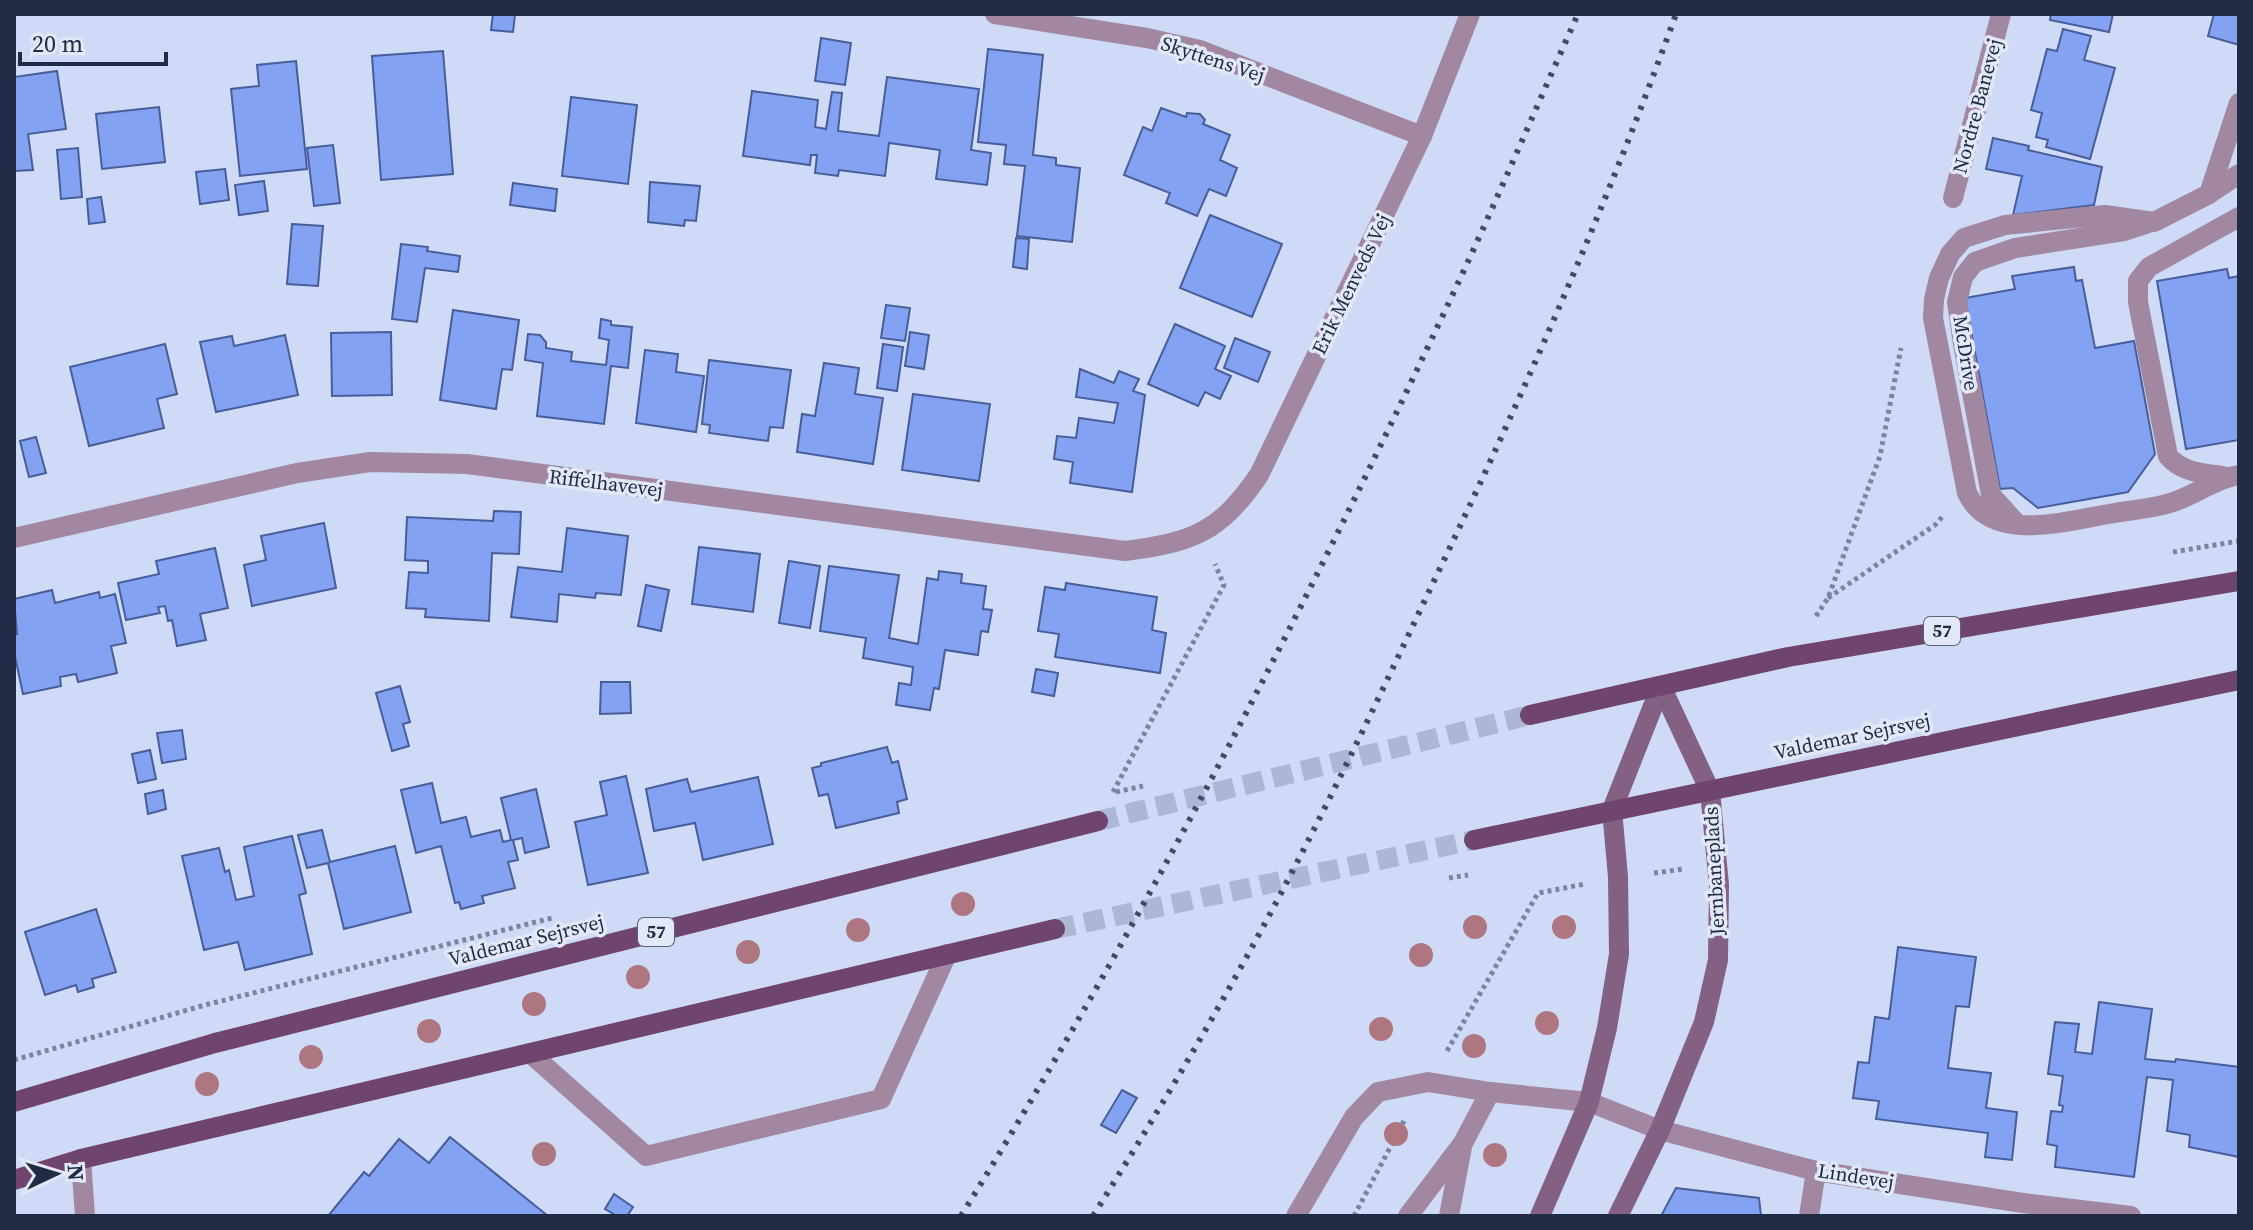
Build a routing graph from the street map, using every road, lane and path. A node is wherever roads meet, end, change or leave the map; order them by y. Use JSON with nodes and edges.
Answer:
{"nodes":[{"id":1,"x":995,"y":14,"type":"edge"},
{"id":2,"x":1470,"y":14,"type":"edge"},
{"id":3,"x":2001,"y":14,"type":"edge"},
{"id":4,"x":2239,"y":103,"type":"edge"},
{"id":5,"x":2239,"y":121,"type":"edge"},
{"id":6,"x":1422,"y":136,"type":"junction"},
{"id":7,"x":2227,"y":140,"type":"junction"},
{"id":8,"x":2239,"y":174,"type":"edge"},
{"id":9,"x":2209,"y":194,"type":"junction"},
{"id":10,"x":1953,"y":198,"type":"dead end"},
{"id":11,"x":2239,"y":217,"type":"edge"},
{"id":12,"x":2154,"y":222,"type":"junction"},
{"id":13,"x":1903,"y":336,"type":"dead end"},
{"id":14,"x":2234,"y":476,"type":"edge"},
{"id":15,"x":1970,"y":499,"type":"junction"},
{"id":16,"x":2018,"y":525,"type":"junction"},
{"id":17,"x":1202,"y":534,"type":"joint"},
{"id":18,"x":14,"y":538,"type":"edge"},
{"id":19,"x":2239,"y":581,"type":"edge"},
{"id":20,"x":1828,"y":598,"type":"junction"},
{"id":21,"x":1215,"y":601,"type":"dead end"},
{"id":22,"x":1808,"y":627,"type":"dead end"},
{"id":23,"x":2239,"y":680,"type":"edge"},
{"id":24,"x":1661,"y":686,"type":"junction"},
{"id":25,"x":1530,"y":715,"type":"tunnel mouth"},
{"id":26,"x":1710,"y":791,"type":"junction"},
{"id":27,"x":1612,"y":810,"type":"junction"},
{"id":28,"x":1098,"y":821,"type":"joint"},
{"id":29,"x":1474,"y":840,"type":"tunnel mouth"},
{"id":30,"x":1716,"y":864,"type":"junction"},
{"id":31,"x":1618,"y":877,"type":"junction"},
{"id":32,"x":1055,"y":929,"type":"tunnel mouth"},
{"id":33,"x":947,"y":954,"type":"junction"},
{"id":34,"x":530,"y":1053,"type":"junction"},
{"id":35,"x":1428,"y":1082,"type":"junction"},
{"id":36,"x":1490,"y":1092,"type":"junction"},
{"id":37,"x":14,"y":1102,"type":"edge"},
{"id":38,"x":1589,"y":1102,"type":"junction"},
{"id":39,"x":1660,"y":1130,"type":"junction"},
{"id":40,"x":1463,"y":1143,"type":"junction"},
{"id":41,"x":81,"y":1159,"type":"junction"},
{"id":42,"x":1816,"y":1171,"type":"junction"},
{"id":43,"x":14,"y":1180,"type":"edge"},
{"id":44,"x":2021,"y":1209,"type":"edge"},
{"id":45,"x":85,"y":1216,"type":"edge"},
{"id":46,"x":1296,"y":1216,"type":"edge"},
{"id":47,"x":1354,"y":1216,"type":"edge"},
{"id":48,"x":1408,"y":1216,"type":"edge"},
{"id":49,"x":1449,"y":1216,"type":"edge"},
{"id":50,"x":1540,"y":1216,"type":"edge"},
{"id":51,"x":1618,"y":1216,"type":"edge"},
{"id":52,"x":1809,"y":1216,"type":"edge"},
{"id":53,"x":2131,"y":1216,"type":"edge"}],
"edges":[{"from":1,"to":6,"type":"street","name":"Skyttens Vej"},
{"from":2,"to":6,"type":"street","name":"Erik Menveds Vej"},
{"from":3,"to":10,"type":"street","name":"Nordre Banevej"},
{"from":4,"to":7,"type":"street"},
{"from":5,"to":7,"type":"street"},
{"from":6,"to":17,"type":"street","name":"Erik Menveds Vej"},
{"from":7,"to":9,"type":"street"},
{"from":8,"to":9,"type":"street","name":"McDrive"},
{"from":9,"to":12,"type":"street","name":"McDrive"},
{"from":11,"to":14,"type":"street"},
{"from":12,"to":15,"type":"street"},
{"from":12,"to":16,"type":"street","name":"McDrive"},
{"from":13,"to":20,"type":"path"},
{"from":14,"to":16,"type":"street"},
{"from":15,"to":16,"type":"street"},
{"from":15,"to":20,"type":"path"},
{"from":17,"to":18,"type":"street","name":"Riffelhavevej"},
{"from":19,"to":24,"type":"main road","number":"57"},
{"from":20,"to":22,"type":"path"},
{"from":21,"to":28,"type":"path"},
{"from":23,"to":26,"type":"main road","name":"Valdemar Sejrsvej"},
{"from":24,"to":25,"type":"main road","number":"57"},
{"from":24,"to":26,"type":"street","name":"Jernbaneplads"},
{"from":24,"to":27,"type":"street"},
{"from":26,"to":27,"type":"main road","name":"Valdemar Sejrsvej"},
{"from":26,"to":30,"type":"street","name":"Jernbaneplads"},
{"from":27,"to":29,"type":"main road","name":"Valdemar Sejrsvej"},
{"from":27,"to":31,"type":"street"},
{"from":28,"to":37,"type":"main road","name":"Valdemar Sejrsvej","number":"57"},
{"from":30,"to":31,"type":"path"},
{"from":30,"to":39,"type":"street","name":"Jernbaneplads"},
{"from":31,"to":35,"type":"path"},
{"from":31,"to":38,"type":"street"},
{"from":32,"to":33,"type":"main road"},
{"from":33,"to":34,"type":"main road"},
{"from":33,"to":34,"type":"street"},
{"from":34,"to":41,"type":"main road"},
{"from":35,"to":36,"type":"street","name":"Lindevej"},
{"from":35,"to":46,"type":"street"},
{"from":35,"to":47,"type":"path"},
{"from":36,"to":38,"type":"street","name":"Lindevej"},
{"from":36,"to":40,"type":"street"},
{"from":38,"to":39,"type":"street","name":"Lindevej"},
{"from":38,"to":50,"type":"street"},
{"from":39,"to":42,"type":"street","name":"Lindevej"},
{"from":39,"to":51,"type":"street","name":"Jernbaneplads"},
{"from":40,"to":48,"type":"street"},
{"from":40,"to":49,"type":"street"},
{"from":41,"to":43,"type":"main road"},
{"from":41,"to":45,"type":"street"},
{"from":42,"to":44,"type":"street","name":"Lindevej"},
{"from":42,"to":52,"type":"street"},
{"from":44,"to":53,"type":"street","name":"Lindevej"}]}
